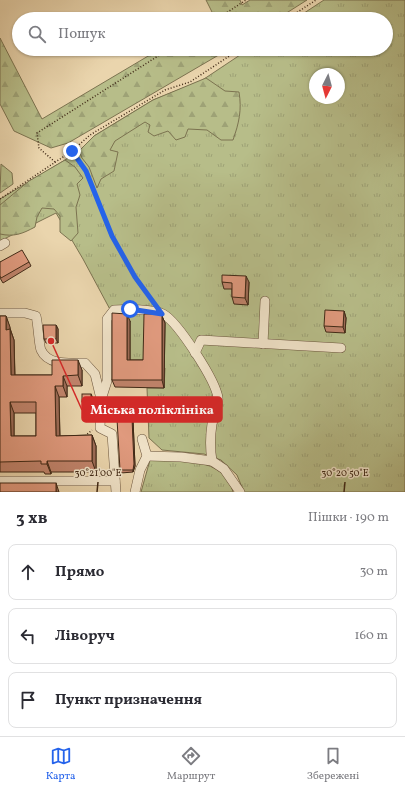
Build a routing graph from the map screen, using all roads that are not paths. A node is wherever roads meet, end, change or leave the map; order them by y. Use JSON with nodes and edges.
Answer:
{"nodes":[{"id":1,"x":265,"y":301,"type":"dead end"},
{"id":2,"x":0,"y":313,"type":"edge"},
{"id":3,"x":263,"y":344,"type":"junction"},
{"id":4,"x":341,"y":348,"type":"dead end"},
{"id":5,"x":195,"y":353,"type":"junction"},
{"id":6,"x":101,"y":400,"type":"junction"},
{"id":7,"x":142,"y":439,"type":"dead end"},
{"id":8,"x":147,"y":456,"type":"junction"},
{"id":9,"x":212,"y":461,"type":"junction"},
{"id":10,"x":0,"y":481,"type":"edge"},
{"id":11,"x":115,"y":481,"type":"junction"},
{"id":12,"x":116,"y":492,"type":"edge"},
{"id":13,"x":135,"y":492,"type":"edge"},
{"id":14,"x":240,"y":492,"type":"edge"}],
"edges":[{"from":1,"to":3,"type":"street"},
{"from":2,"to":6,"type":"street"},
{"from":3,"to":4,"type":"street"},
{"from":3,"to":5,"type":"street"},
{"from":5,"to":6,"type":"street"},
{"from":5,"to":9,"type":"street"},
{"from":6,"to":11,"type":"street"},
{"from":7,"to":8,"type":"street"},
{"from":8,"to":9,"type":"street"},
{"from":8,"to":13,"type":"street"},
{"from":9,"to":14,"type":"street"},
{"from":10,"to":11,"type":"street"},
{"from":11,"to":12,"type":"street"}]}
